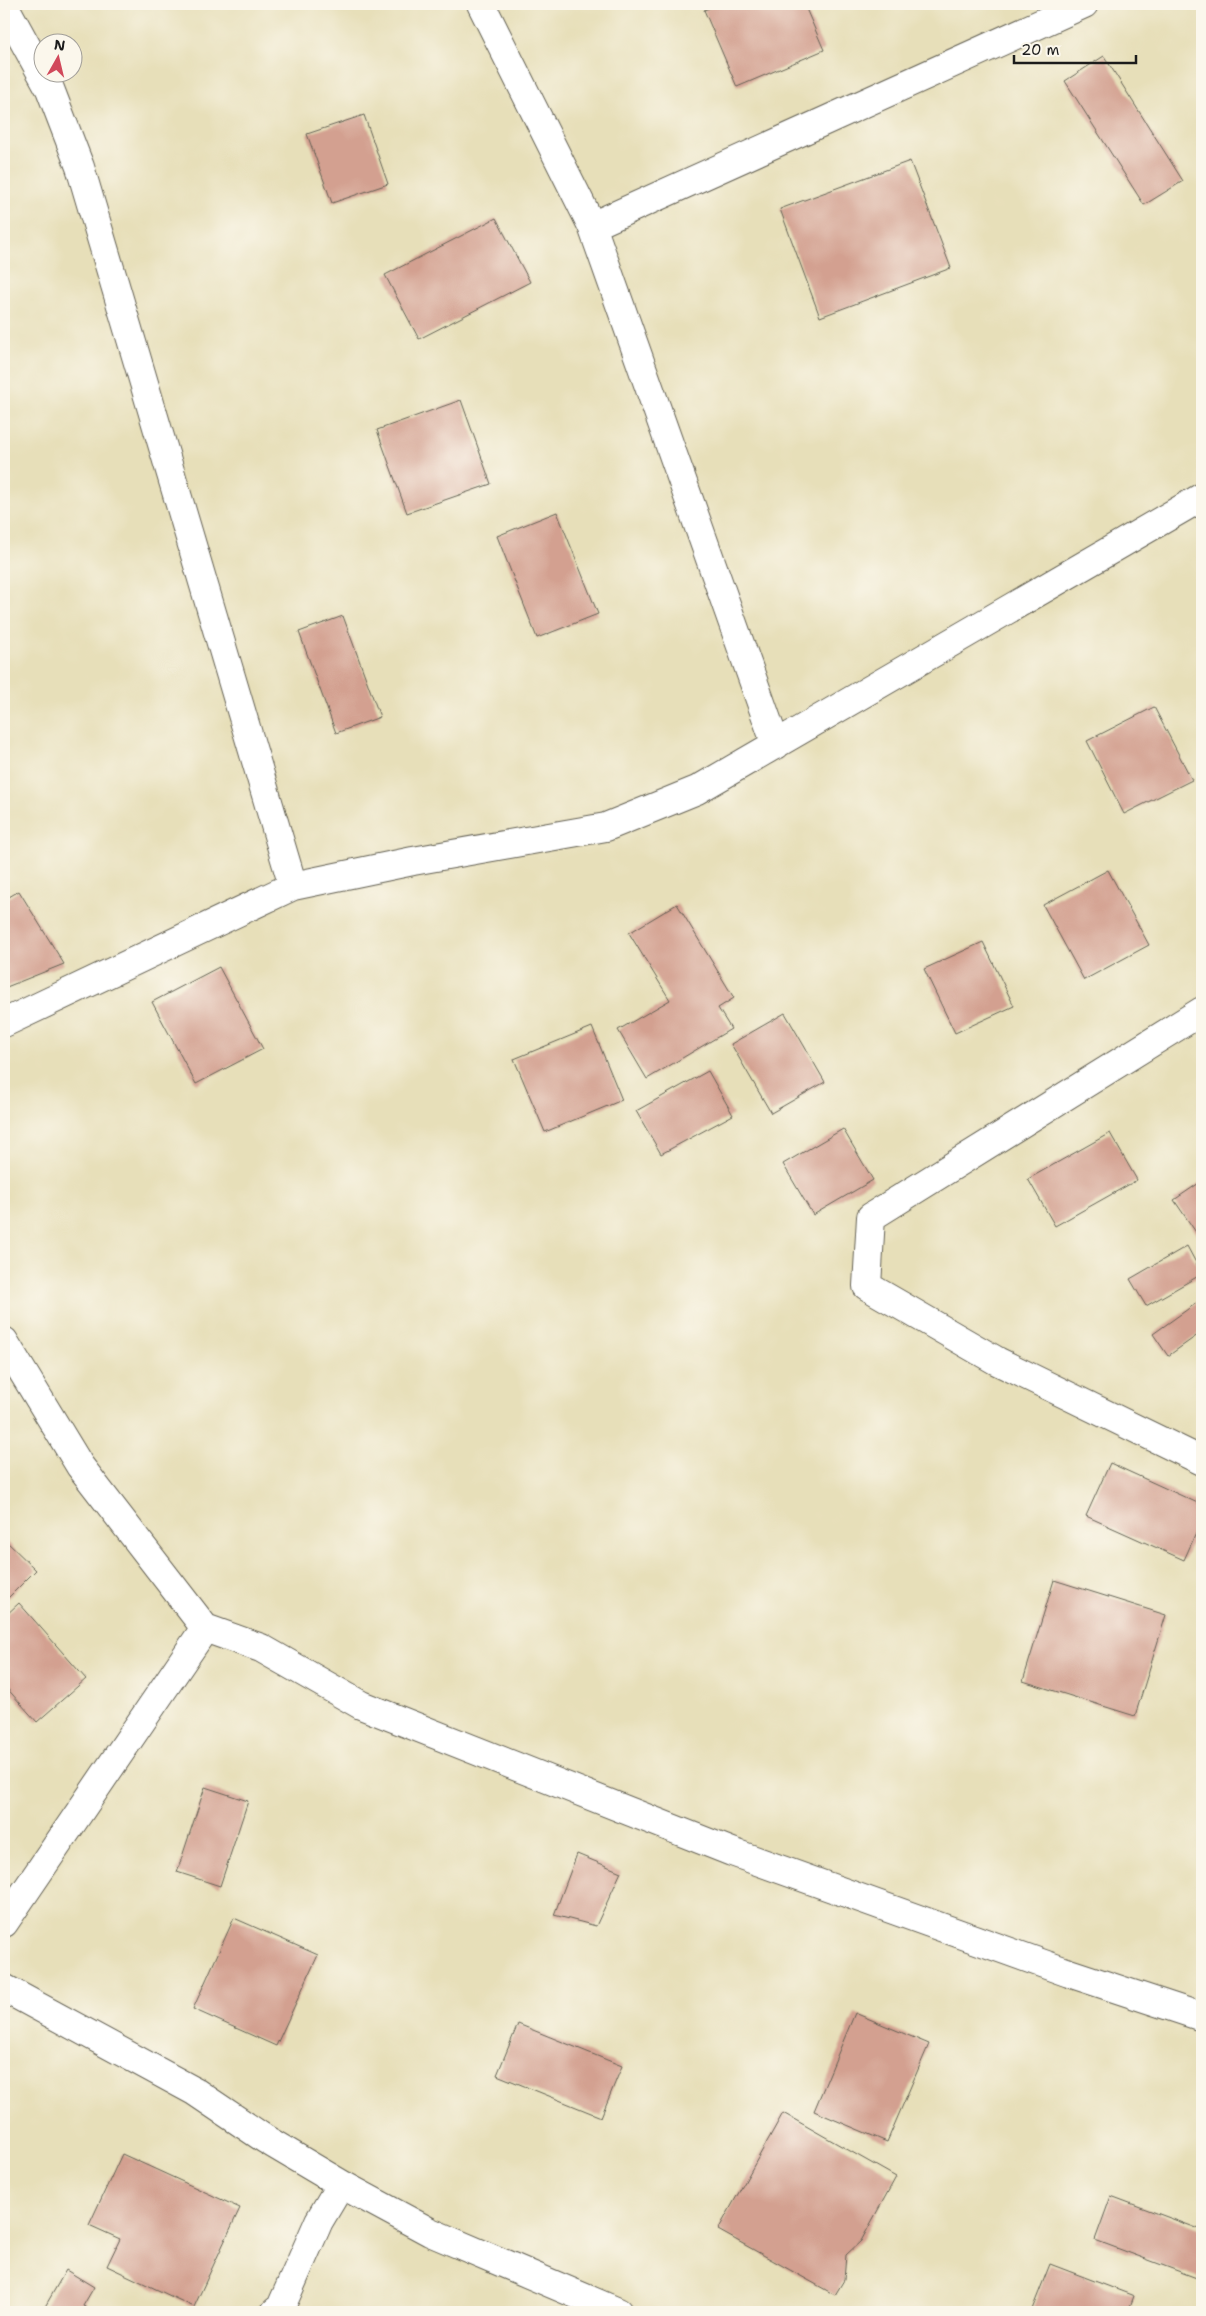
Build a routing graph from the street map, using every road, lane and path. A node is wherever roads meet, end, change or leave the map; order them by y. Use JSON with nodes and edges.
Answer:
{"nodes":[{"id":1,"x":481,"y":4,"type":"edge"},
{"id":2,"x":1084,"y":4,"type":"edge"},
{"id":3,"x":4,"y":5,"type":"edge"},
{"id":4,"x":592,"y":226,"type":"junction"},
{"id":5,"x":1202,"y":497,"type":"edge"},
{"id":6,"x":776,"y":745,"type":"junction"},
{"id":7,"x":293,"y":886,"type":"junction"},
{"id":8,"x":1202,"y":1011,"type":"edge"},
{"id":9,"x":4,"y":1023,"type":"edge"},
{"id":10,"x":4,"y":1341,"type":"edge"},
{"id":11,"x":1202,"y":1461,"type":"edge"},
{"id":12,"x":205,"y":1628,"type":"junction"},
{"id":13,"x":4,"y":1923,"type":"edge"},
{"id":14,"x":4,"y":1988,"type":"edge"},
{"id":15,"x":1202,"y":2017,"type":"edge"},
{"id":16,"x":341,"y":2184,"type":"junction"},
{"id":17,"x":275,"y":2312,"type":"edge"},
{"id":18,"x":618,"y":2312,"type":"edge"}],
"edges":[{"from":1,"to":4,"type":"street"},
{"from":2,"to":4,"type":"street"},
{"from":3,"to":7,"type":"street"},
{"from":4,"to":6,"type":"street"},
{"from":5,"to":6,"type":"street"},
{"from":6,"to":7,"type":"street"},
{"from":7,"to":9,"type":"street"},
{"from":8,"to":11,"type":"street"},
{"from":10,"to":12,"type":"street"},
{"from":12,"to":13,"type":"street"},
{"from":12,"to":15,"type":"street"},
{"from":14,"to":16,"type":"street"},
{"from":16,"to":17,"type":"street"},
{"from":16,"to":18,"type":"street"}]}
